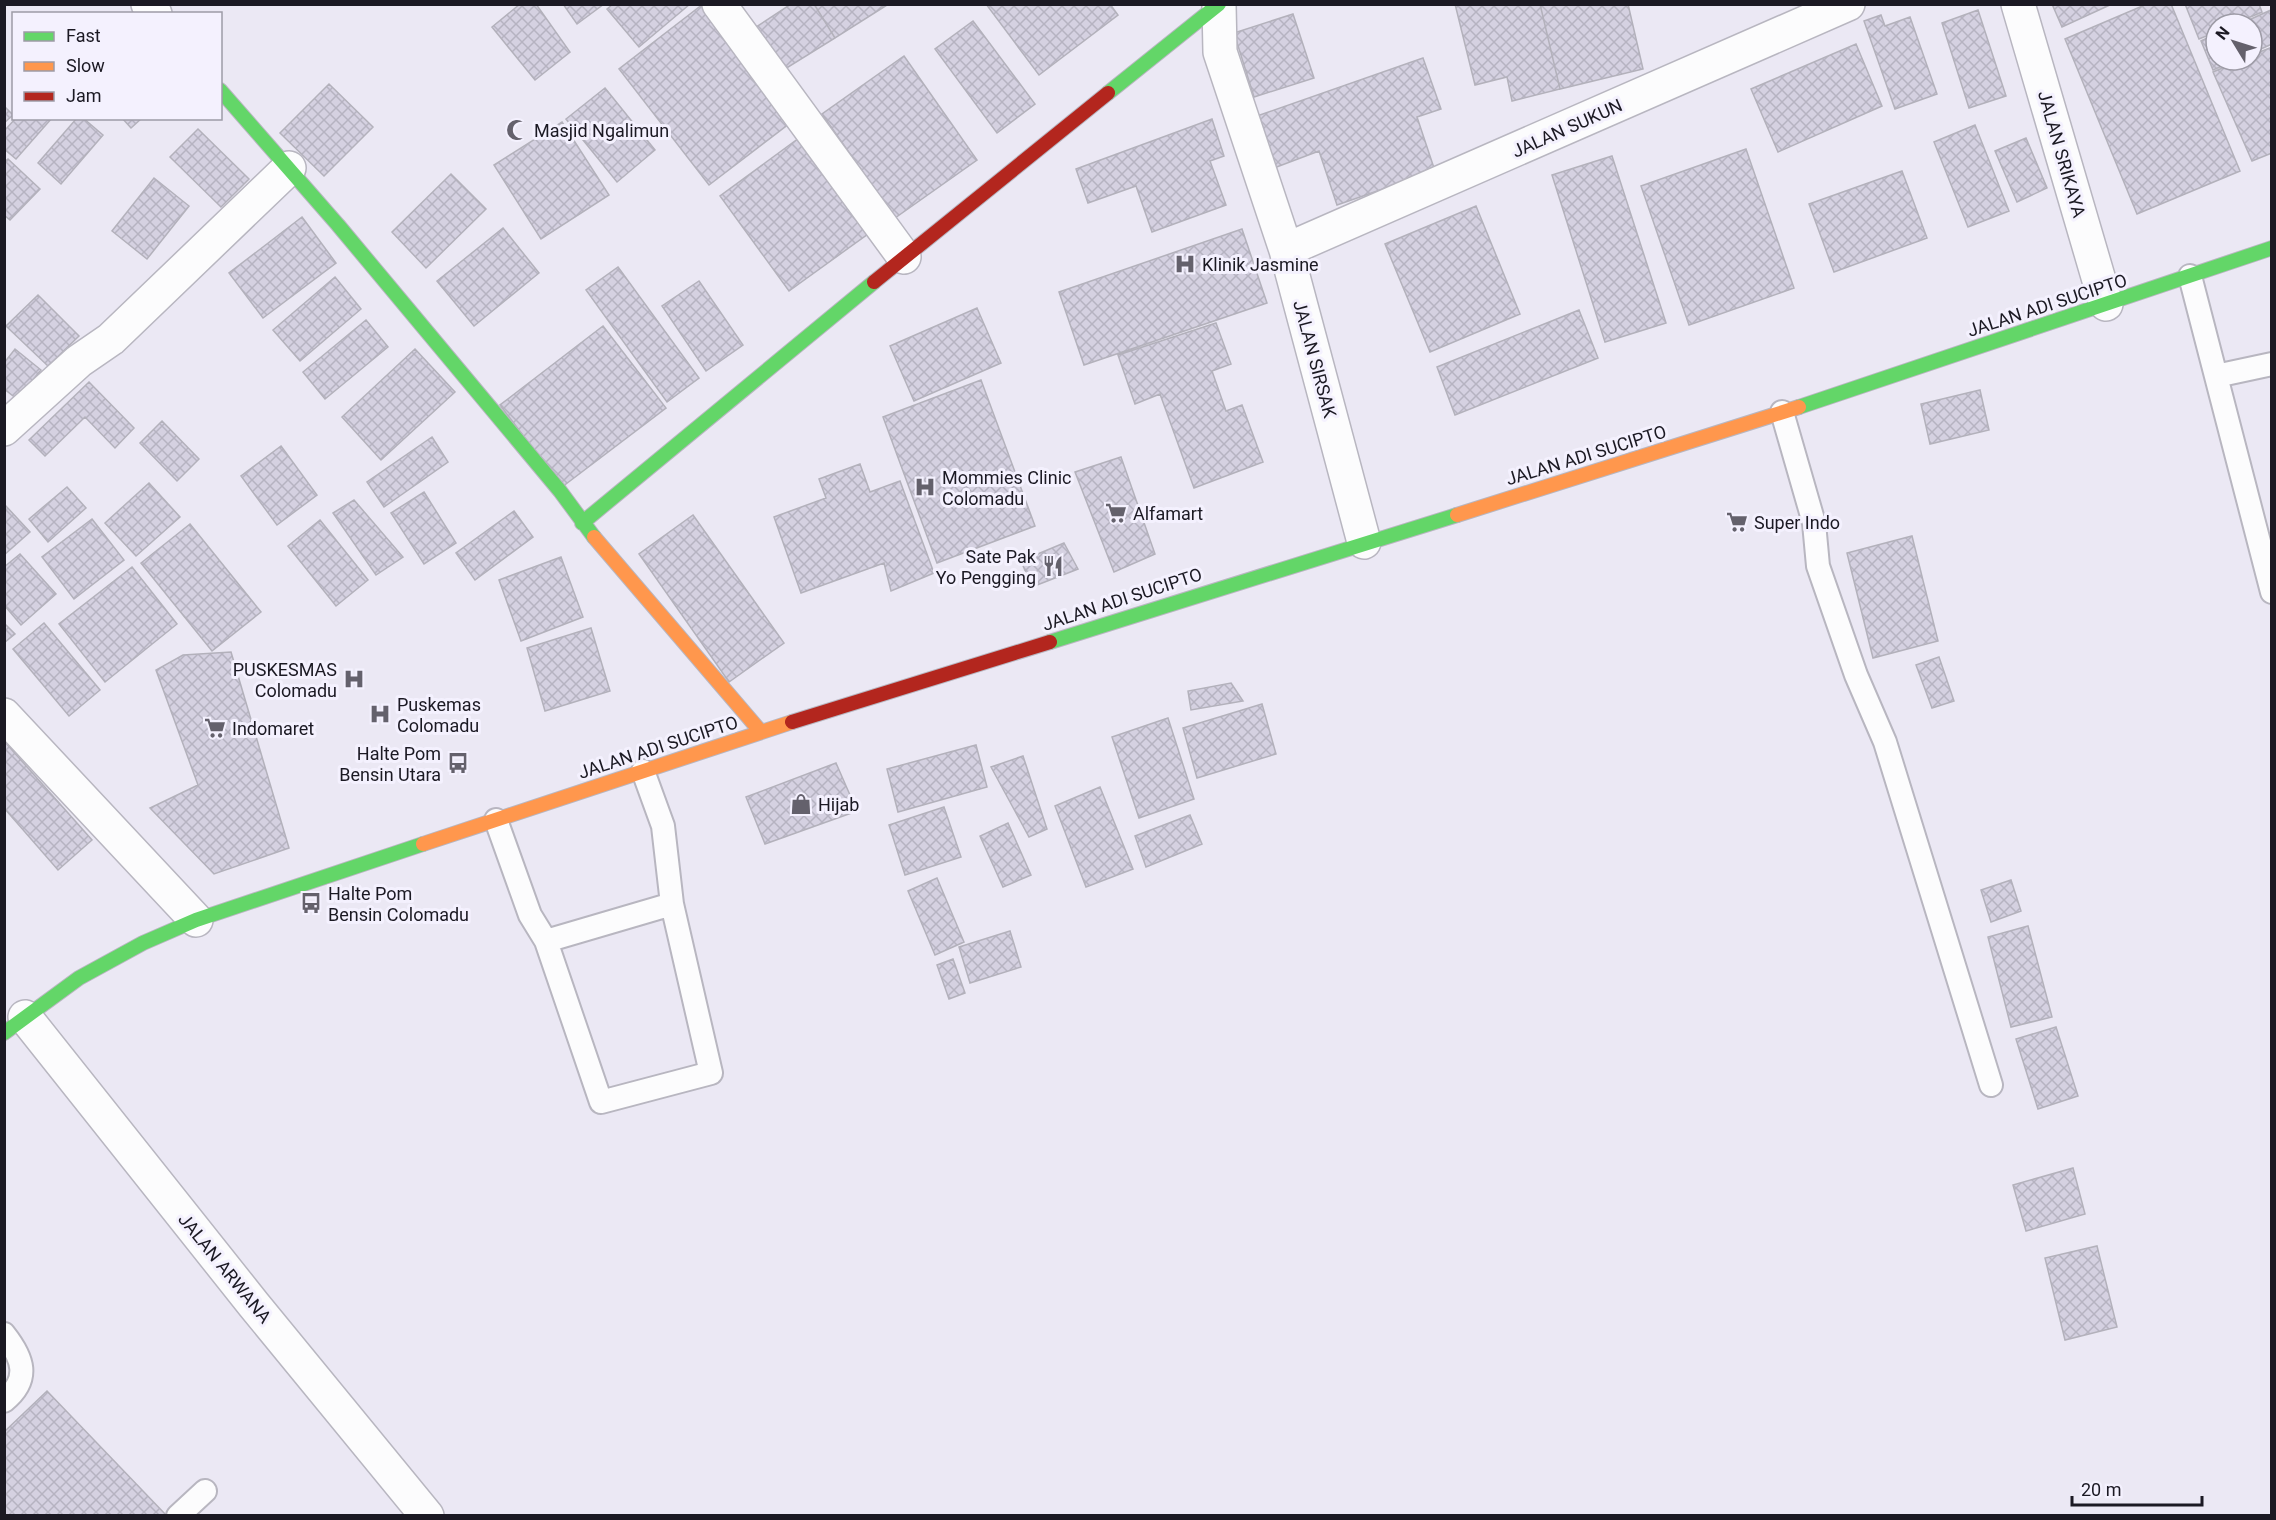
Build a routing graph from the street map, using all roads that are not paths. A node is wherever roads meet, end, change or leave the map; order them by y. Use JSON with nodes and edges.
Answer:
{"nodes":[{"id":1,"x":719,"y":4,"type":"edge"},
{"id":2,"x":1848,"y":4,"type":"edge"},
{"id":3,"x":2018,"y":4,"type":"edge"},
{"id":4,"x":1219,"y":5,"type":"edge"},
{"id":5,"x":222,"y":92,"type":"edge"},
{"id":6,"x":289,"y":168,"type":"junction"},
{"id":7,"x":2271,"y":248,"type":"edge"},
{"id":8,"x":1286,"y":250,"type":"junction"},
{"id":9,"x":904,"y":257,"type":"junction"},
{"id":10,"x":2190,"y":276,"type":"junction"},
{"id":11,"x":2106,"y":304,"type":"junction"},
{"id":12,"x":2271,"y":364,"type":"edge"},
{"id":13,"x":2216,"y":376,"type":"junction"},
{"id":14,"x":1782,"y":412,"type":"junction"},
{"id":15,"x":4,"y":429,"type":"edge"},
{"id":16,"x":582,"y":523,"type":"junction"},
{"id":17,"x":1364,"y":542,"type":"junction"},
{"id":18,"x":2271,"y":592,"type":"edge"},
{"id":19,"x":4,"y":714,"type":"edge"},
{"id":20,"x":761,"y":732,"type":"junction"},
{"id":21,"x":643,"y":771,"type":"junction"},
{"id":22,"x":496,"y":820,"type":"junction"},
{"id":23,"x":672,"y":904,"type":"junction"},
{"id":24,"x":196,"y":920,"type":"junction"},
{"id":25,"x":546,"y":941,"type":"junction"},
{"id":26,"x":15,"y":1025,"type":"edge"},
{"id":27,"x":1991,"y":1085,"type":"dead end"},
{"id":28,"x":4,"y":1334,"type":"edge"},
{"id":29,"x":4,"y":1401,"type":"edge"},
{"id":30,"x":205,"y":1491,"type":"dead end"},
{"id":31,"x":178,"y":1515,"type":"edge"},
{"id":32,"x":427,"y":1515,"type":"edge"}],
"edges":[{"from":1,"to":9,"type":"street"},
{"from":2,"to":8,"type":"street","name":"JALAN SUKUN"},
{"from":3,"to":11,"type":"street","name":"JALAN SRIKAYA"},
{"from":4,"to":8,"type":"street","name":"JALAN SIRSAK"},
{"from":4,"to":9,"type":"main road"},
{"from":5,"to":6,"type":"main road"},
{"from":6,"to":15,"type":"street"},
{"from":6,"to":16,"type":"main road"},
{"from":7,"to":10,"type":"main road","name":"JALAN ADI SUCIPTO"},
{"from":8,"to":17,"type":"street","name":"JALAN SIRSAK"},
{"from":9,"to":16,"type":"main road"},
{"from":10,"to":11,"type":"main road","name":"JALAN ADI SUCIPTO"},
{"from":10,"to":13,"type":"lane"},
{"from":11,"to":14,"type":"main road","name":"JALAN ADI SUCIPTO"},
{"from":12,"to":13,"type":"lane"},
{"from":13,"to":18,"type":"lane"},
{"from":14,"to":17,"type":"main road","name":"JALAN ADI SUCIPTO"},
{"from":14,"to":27,"type":"lane"},
{"from":16,"to":20,"type":"main road"},
{"from":17,"to":20,"type":"main road","name":"JALAN ADI SUCIPTO"},
{"from":19,"to":24,"type":"street"},
{"from":20,"to":21,"type":"main road","name":"JALAN ADI SUCIPTO"},
{"from":21,"to":22,"type":"main road","name":"JALAN ADI SUCIPTO"},
{"from":21,"to":23,"type":"lane"},
{"from":22,"to":24,"type":"main road","name":"JALAN ADI SUCIPTO"},
{"from":22,"to":25,"type":"lane"},
{"from":23,"to":25,"type":"lane"},
{"from":23,"to":25,"type":"lane"},
{"from":24,"to":26,"type":"main road","name":"JALAN ADI SUCIPTO"},
{"from":26,"to":32,"type":"street","name":"JALAN ARWANA"},
{"from":28,"to":29,"type":"lane"},
{"from":30,"to":31,"type":"lane"}]}
